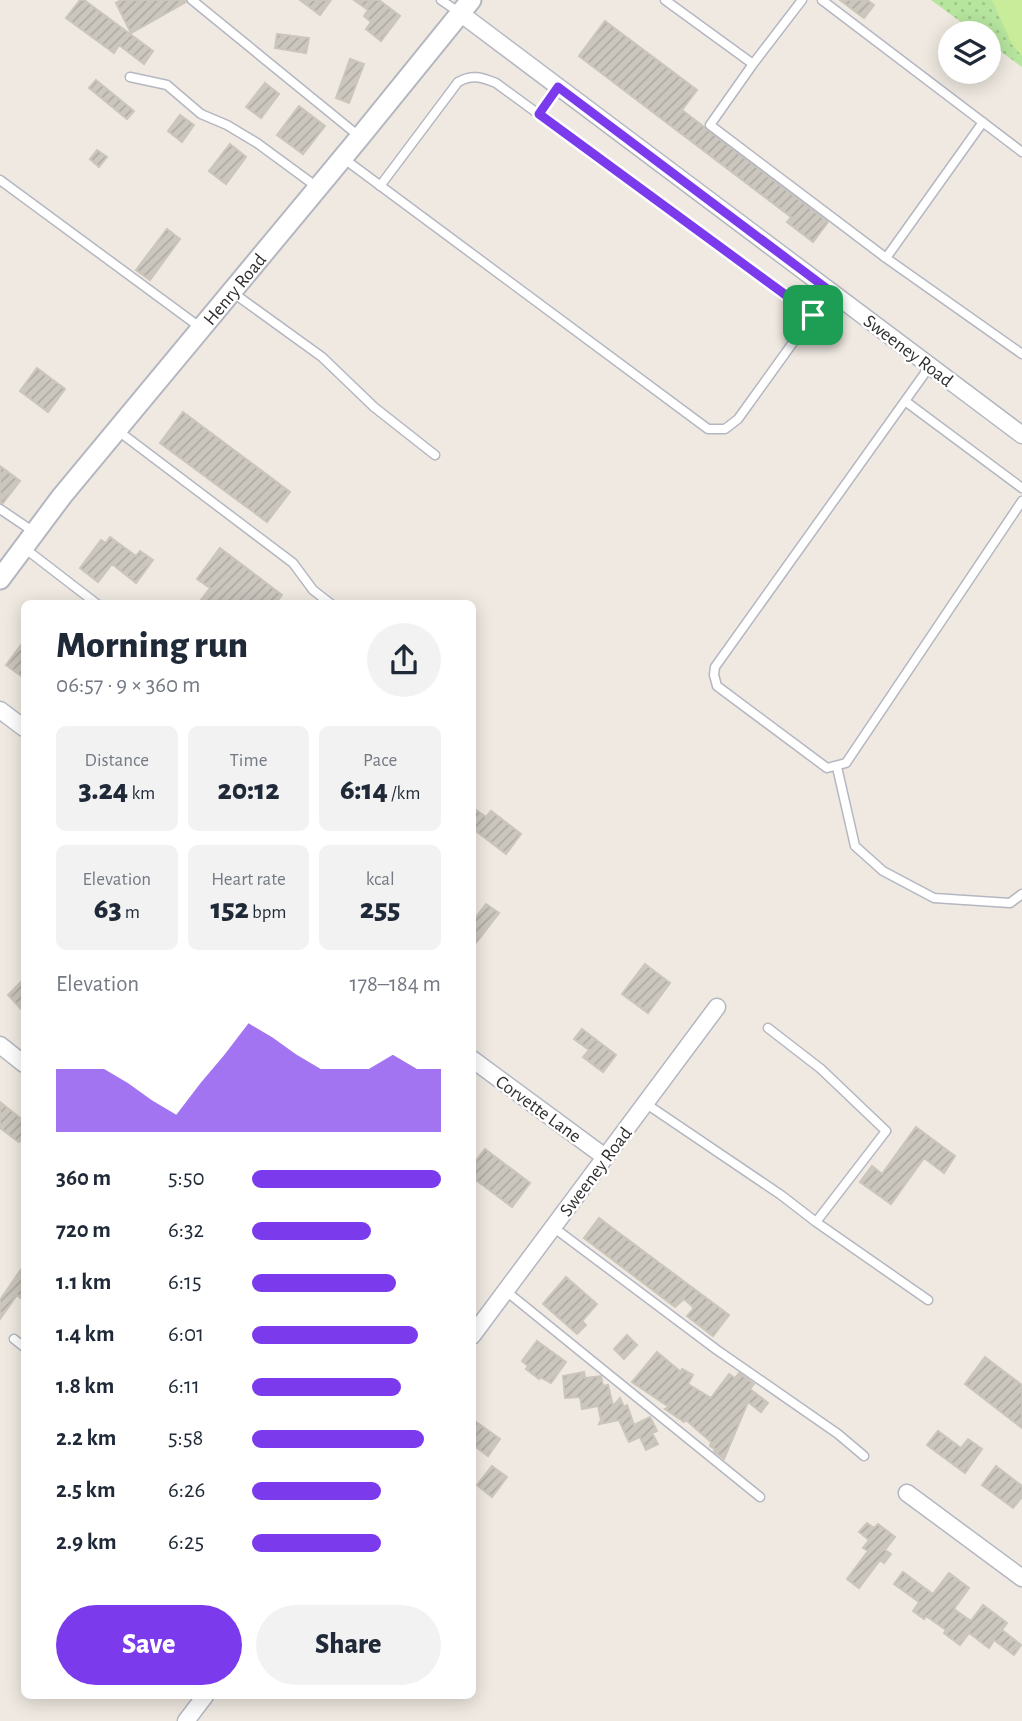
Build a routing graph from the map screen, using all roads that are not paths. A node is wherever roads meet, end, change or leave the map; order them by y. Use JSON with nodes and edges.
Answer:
{"nodes":[{"id":1,"x":191,"y":0,"type":"edge"},
{"id":2,"x":441,"y":0,"type":"edge"},
{"id":3,"x":665,"y":0,"type":"edge"},
{"id":4,"x":802,"y":0,"type":"edge"},
{"id":5,"x":822,"y":0,"type":"edge"},
{"id":6,"x":466,"y":6,"type":"edge"},
{"id":7,"x":752,"y":64,"type":"junction"},
{"id":8,"x":130,"y":77,"type":"dead end"},
{"id":9,"x":558,"y":87,"type":"junction"},
{"id":10,"x":539,"y":114,"type":"junction"},
{"id":11,"x":982,"y":122,"type":"junction"},
{"id":12,"x":360,"y":137,"type":"junction"},
{"id":13,"x":1022,"y":152,"type":"edge"},
{"id":14,"x":343,"y":158,"type":"junction"},
{"id":15,"x":0,"y":180,"type":"edge"},
{"id":16,"x":380,"y":186,"type":"junction"},
{"id":17,"x":318,"y":188,"type":"junction"},
{"id":18,"x":886,"y":258,"type":"junction"},
{"id":19,"x":830,"y":291,"type":"junction"},
{"id":20,"x":232,"y":292,"type":"junction"},
{"id":21,"x":813,"y":315,"type":"junction"},
{"id":22,"x":201,"y":328,"type":"junction"},
{"id":23,"x":1022,"y":354,"type":"edge"},
{"id":24,"x":930,"y":366,"type":"junction"},
{"id":25,"x":905,"y":401,"type":"junction"},
{"id":26,"x":1020,"y":428,"type":"edge"},
{"id":27,"x":117,"y":430,"type":"junction"},
{"id":28,"x":435,"y":455,"type":"dead end"},
{"id":29,"x":1022,"y":488,"type":"edge"},
{"id":30,"x":1022,"y":500,"type":"edge"},
{"id":31,"x":0,"y":509,"type":"edge"},
{"id":32,"x":29,"y":540,"type":"junction"},
{"id":33,"x":0,"y":579,"type":"edge"},
{"id":34,"x":93,"y":600,"type":"edge"},
{"id":35,"x":326,"y":600,"type":"edge"},
{"id":36,"x":0,"y":710,"type":"edge"},
{"id":37,"x":21,"y":726,"type":"edge"},
{"id":38,"x":837,"y":767,"type":"junction"},
{"id":39,"x":1022,"y":894,"type":"edge"},
{"id":40,"x":717,"y":1007,"type":"dead end"},
{"id":41,"x":768,"y":1028,"type":"dead end"},
{"id":42,"x":0,"y":1045,"type":"edge"},
{"id":43,"x":21,"y":1062,"type":"edge"},
{"id":44,"x":476,"y":1062,"type":"edge"},
{"id":45,"x":645,"y":1103,"type":"junction"},
{"id":46,"x":605,"y":1157,"type":"junction"},
{"id":47,"x":816,"y":1222,"type":"junction"},
{"id":48,"x":553,"y":1227,"type":"junction"},
{"id":49,"x":506,"y":1291,"type":"junction"},
{"id":50,"x":928,"y":1300,"type":"dead end"},
{"id":51,"x":476,"y":1331,"type":"edge"},
{"id":52,"x":14,"y":1339,"type":"dead end"},
{"id":53,"x":21,"y":1345,"type":"edge"},
{"id":54,"x":864,"y":1456,"type":"dead end"},
{"id":55,"x":907,"y":1493,"type":"dead end"},
{"id":56,"x":760,"y":1497,"type":"dead end"},
{"id":57,"x":1022,"y":1578,"type":"edge"},
{"id":58,"x":203,"y":1699,"type":"edge"},
{"id":59,"x":186,"y":1721,"type":"edge"}],
"edges":[{"from":1,"to":12,"type":"lane"},
{"from":2,"to":6,"type":"lane"},
{"from":3,"to":7,"type":"lane"},
{"from":4,"to":7,"type":"lane"},
{"from":5,"to":11,"type":"lane"},
{"from":6,"to":9,"type":"street","name":"Sweeney Road"},
{"from":6,"to":12,"type":"street","name":"Henry Road"},
{"from":7,"to":18,"type":"lane"},
{"from":8,"to":17,"type":"lane"},
{"from":9,"to":10,"type":"lane"},
{"from":9,"to":19,"type":"street","name":"Sweeney Road"},
{"from":10,"to":16,"type":"lane"},
{"from":10,"to":21,"type":"lane"},
{"from":11,"to":13,"type":"lane"},
{"from":11,"to":18,"type":"lane"},
{"from":12,"to":14,"type":"street","name":"Henry Road"},
{"from":14,"to":16,"type":"lane"},
{"from":14,"to":17,"type":"street","name":"Henry Road"},
{"from":15,"to":22,"type":"lane"},
{"from":16,"to":21,"type":"lane"},
{"from":17,"to":20,"type":"street","name":"Henry Road"},
{"from":18,"to":23,"type":"lane"},
{"from":19,"to":21,"type":"lane"},
{"from":19,"to":24,"type":"street","name":"Sweeney Road"},
{"from":20,"to":22,"type":"street","name":"Henry Road"},
{"from":20,"to":28,"type":"lane"},
{"from":22,"to":27,"type":"street","name":"Henry Road"},
{"from":24,"to":25,"type":"lane"},
{"from":24,"to":26,"type":"street","name":"Sweeney Road"},
{"from":25,"to":29,"type":"lane"},
{"from":25,"to":38,"type":"lane"},
{"from":27,"to":32,"type":"street","name":"Henry Road"},
{"from":27,"to":35,"type":"lane"},
{"from":30,"to":38,"type":"lane"},
{"from":31,"to":32,"type":"lane"},
{"from":32,"to":33,"type":"street","name":"Henry Road"},
{"from":32,"to":34,"type":"lane"},
{"from":36,"to":37,"type":"street"},
{"from":38,"to":39,"type":"lane"},
{"from":40,"to":45,"type":"street","name":"Sweeney Road"},
{"from":41,"to":47,"type":"lane"},
{"from":42,"to":43,"type":"street"},
{"from":44,"to":46,"type":"street","name":"Corvette Lane"},
{"from":45,"to":46,"type":"street","name":"Sweeney Road"},
{"from":45,"to":47,"type":"lane"},
{"from":46,"to":48,"type":"street","name":"Sweeney Road"},
{"from":47,"to":50,"type":"lane"},
{"from":48,"to":49,"type":"street","name":"Sweeney Road"},
{"from":48,"to":54,"type":"lane"},
{"from":49,"to":51,"type":"street","name":"Sweeney Road"},
{"from":49,"to":56,"type":"lane"},
{"from":52,"to":53,"type":"lane"},
{"from":55,"to":57,"type":"street"},
{"from":58,"to":59,"type":"street"}]}
